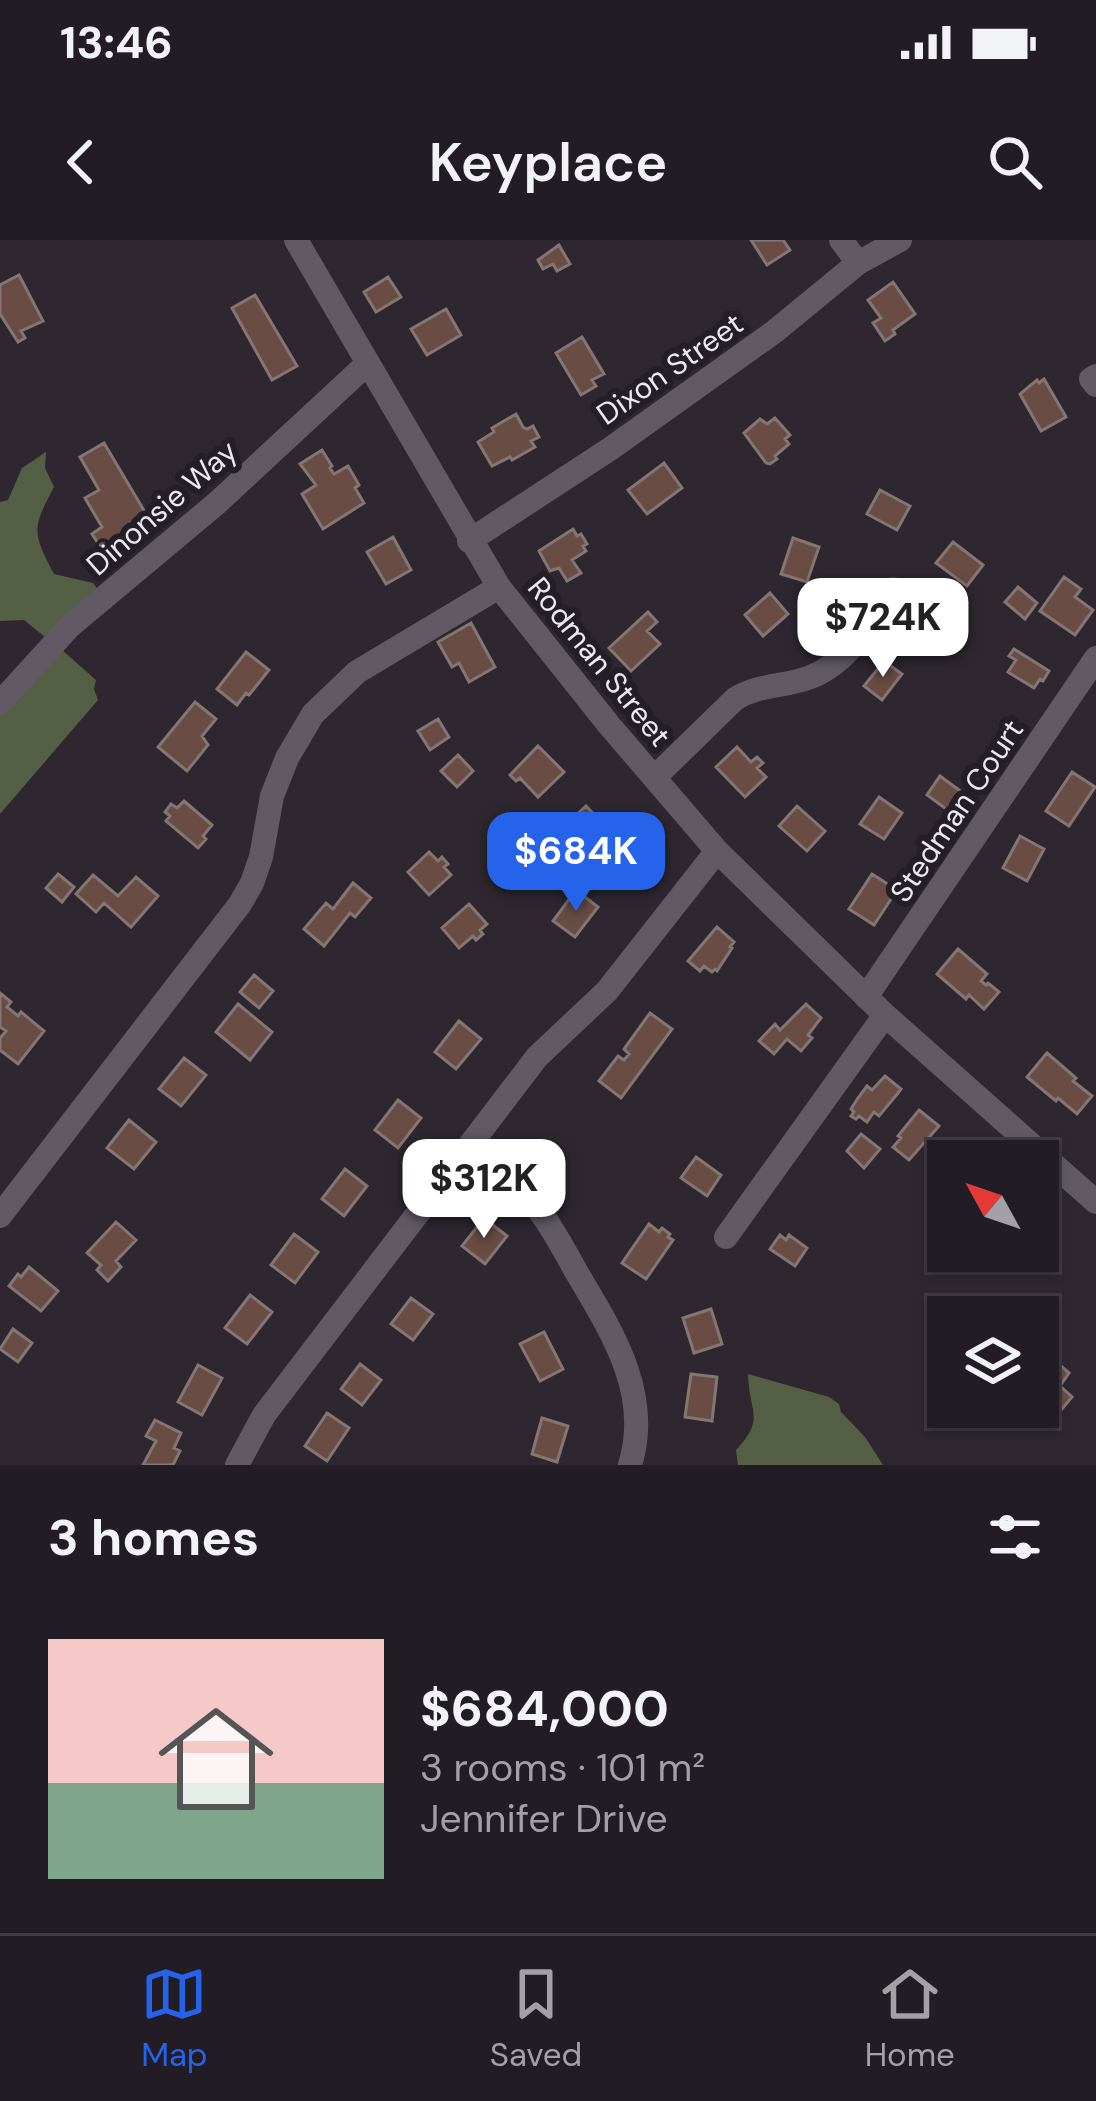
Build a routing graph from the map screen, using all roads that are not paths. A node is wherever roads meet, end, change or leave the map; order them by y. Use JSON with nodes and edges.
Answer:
{"nodes":[{"id":1,"x":296,"y":240,"type":"edge"},
{"id":2,"x":841,"y":240,"type":"edge"},
{"id":3,"x":900,"y":240,"type":"edge"},
{"id":4,"x":858,"y":263,"type":"junction"},
{"id":5,"x":368,"y":363,"type":"junction"},
{"id":6,"x":470,"y":541,"type":"junction"},
{"id":7,"x":499,"y":587,"type":"junction"},
{"id":8,"x":893,"y":589,"type":"dead end"},
{"id":9,"x":1096,"y":658,"type":"edge"},
{"id":10,"x":0,"y":703,"type":"edge"},
{"id":11,"x":655,"y":777,"type":"junction"},
{"id":12,"x":717,"y":851,"type":"junction"},
{"id":13,"x":866,"y":997,"type":"junction"},
{"id":14,"x":885,"y":1015,"type":"junction"},
{"id":15,"x":472,"y":1143,"type":"junction"},
{"id":16,"x":1096,"y":1203,"type":"edge"},
{"id":17,"x":0,"y":1216,"type":"edge"},
{"id":18,"x":726,"y":1237,"type":"dead end"},
{"id":19,"x":237,"y":1465,"type":"edge"},
{"id":20,"x":630,"y":1465,"type":"edge"}],
"edges":[{"from":1,"to":5,"type":"street","name":"Rodman Street"},
{"from":2,"to":4,"type":"street"},
{"from":3,"to":4,"type":"street","name":"Dixon Street"},
{"from":4,"to":6,"type":"street","name":"Dixon Street"},
{"from":5,"to":6,"type":"street","name":"Rodman Street"},
{"from":5,"to":10,"type":"street","name":"Dinonsie Way"},
{"from":6,"to":7,"type":"street","name":"Rodman Street"},
{"from":7,"to":11,"type":"street","name":"Rodman Street"},
{"from":7,"to":17,"type":"street"},
{"from":8,"to":11,"type":"street"},
{"from":9,"to":13,"type":"street","name":"Stedman Court"},
{"from":11,"to":12,"type":"street","name":"Rodman Street"},
{"from":12,"to":13,"type":"street","name":"Rodman Street"},
{"from":12,"to":15,"type":"street"},
{"from":13,"to":14,"type":"street","name":"Rodman Street"},
{"from":14,"to":16,"type":"street","name":"Rodman Street"},
{"from":14,"to":18,"type":"street"},
{"from":15,"to":19,"type":"street"},
{"from":15,"to":20,"type":"street"}]}
